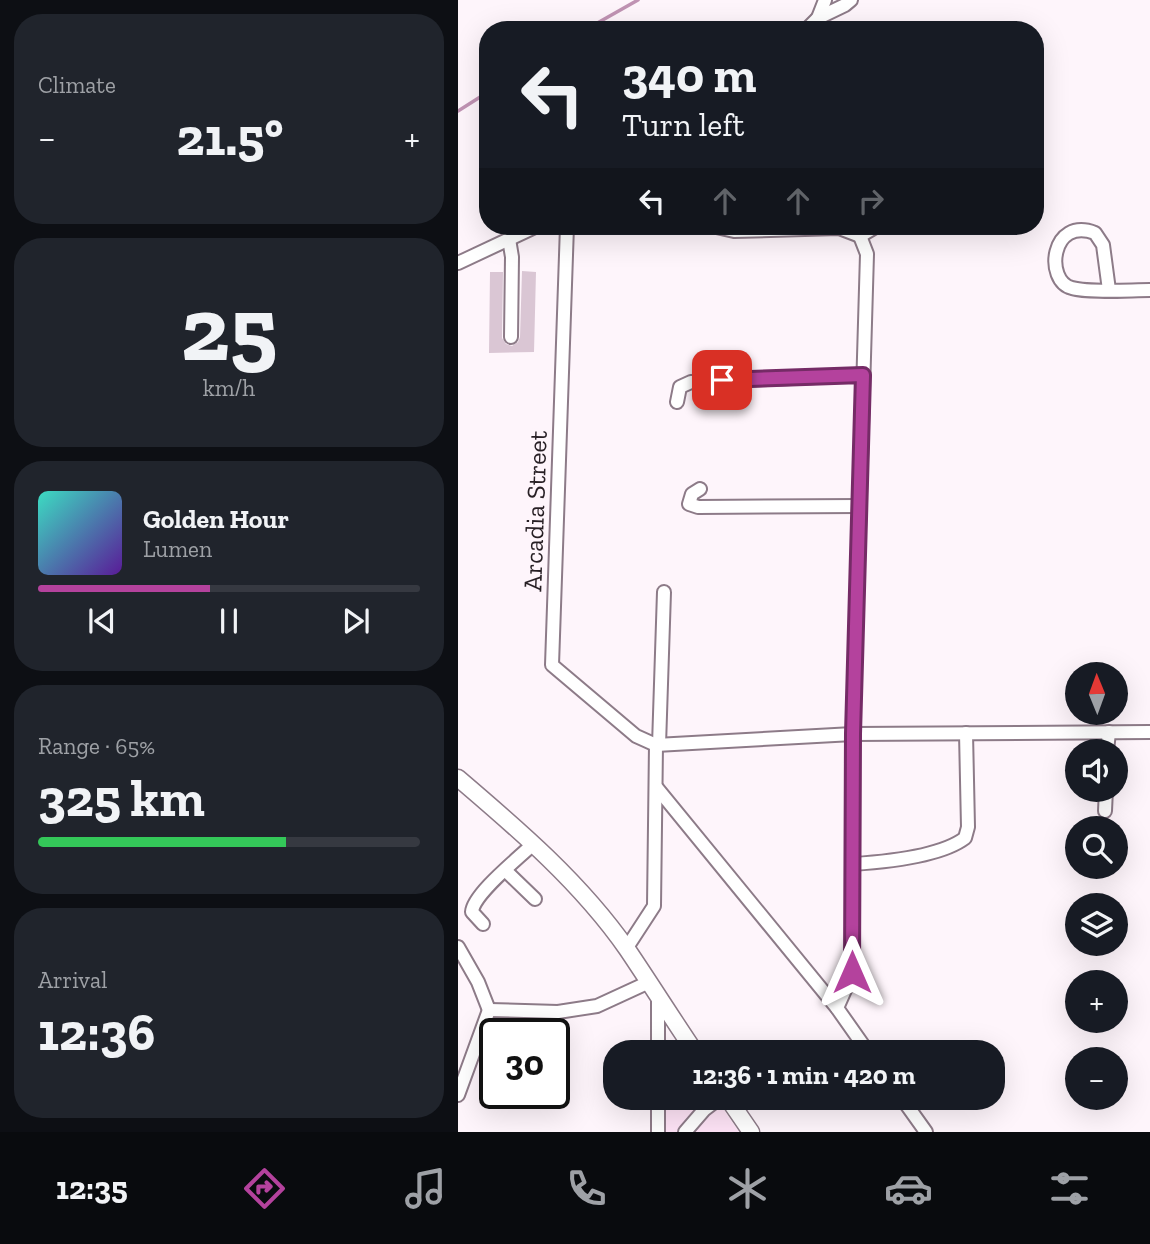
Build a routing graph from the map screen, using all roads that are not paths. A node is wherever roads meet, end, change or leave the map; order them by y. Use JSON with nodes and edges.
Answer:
{"nodes":[{"id":1,"x":825,"y":0,"type":"edge"},
{"id":2,"x":851,"y":0,"type":"edge"},
{"id":3,"x":818,"y":18,"type":"junction"},
{"id":4,"x":815,"y":21,"type":"edge"},
{"id":5,"x":518,"y":235,"type":"edge"},
{"id":6,"x":567,"y":235,"type":"edge"},
{"id":7,"x":860,"y":236,"type":"edge"},
{"id":8,"x":509,"y":239,"type":"junction"},
{"id":9,"x":458,"y":262,"type":"edge"},
{"id":10,"x":1109,"y":290,"type":"junction"},
{"id":11,"x":1149,"y":290,"type":"edge"},
{"id":12,"x":511,"y":337,"type":"dead end"},
{"id":13,"x":863,"y":375,"type":"junction"},
{"id":14,"x":677,"y":402,"type":"dead end"},
{"id":15,"x":700,"y":489,"type":"dead end"},
{"id":16,"x":860,"y":506,"type":"junction"},
{"id":17,"x":664,"y":592,"type":"dead end"},
{"id":18,"x":1109,"y":732,"type":"junction"},
{"id":19,"x":1149,"y":732,"type":"edge"},
{"id":20,"x":966,"y":733,"type":"junction"},
{"id":21,"x":853,"y":734,"type":"junction"},
{"id":22,"x":1108,"y":739,"type":"edge"},
{"id":23,"x":658,"y":745,"type":"junction"},
{"id":24,"x":458,"y":778,"type":"edge"},
{"id":25,"x":657,"y":788,"type":"junction"},
{"id":26,"x":1105,"y":802,"type":"edge"},
{"id":27,"x":1105,"y":811,"type":"dead end"},
{"id":28,"x":533,"y":844,"type":"junction"},
{"id":29,"x":853,"y":864,"type":"junction"},
{"id":30,"x":506,"y":871,"type":"junction"},
{"id":31,"x":535,"y":899,"type":"dead end"},
{"id":32,"x":483,"y":923,"type":"dead end"},
{"id":33,"x":458,"y":947,"type":"edge"},
{"id":34,"x":626,"y":949,"type":"junction"},
{"id":35,"x":647,"y":983,"type":"junction"},
{"id":36,"x":658,"y":999,"type":"junction"},
{"id":37,"x":837,"y":1008,"type":"junction"},
{"id":38,"x":489,"y":1010,"type":"junction"},
{"id":39,"x":658,"y":1040,"type":"edge"},
{"id":40,"x":687,"y":1040,"type":"edge"},
{"id":41,"x":860,"y":1040,"type":"edge"},
{"id":42,"x":458,"y":1094,"type":"edge"},
{"id":43,"x":658,"y":1110,"type":"edge"},
{"id":44,"x":704,"y":1110,"type":"edge"},
{"id":45,"x":736,"y":1110,"type":"edge"},
{"id":46,"x":910,"y":1110,"type":"edge"},
{"id":47,"x":658,"y":1132,"type":"edge"},
{"id":48,"x":685,"y":1132,"type":"edge"},
{"id":49,"x":751,"y":1132,"type":"edge"},
{"id":50,"x":926,"y":1132,"type":"edge"}],
"edges":[{"from":1,"to":3,"type":"street"},
{"from":2,"to":3,"type":"street"},
{"from":3,"to":4,"type":"street"},
{"from":5,"to":8,"type":"street"},
{"from":6,"to":23,"type":"street","name":"Arcadia Street"},
{"from":7,"to":13,"type":"street"},
{"from":8,"to":9,"type":"street"},
{"from":8,"to":12,"type":"street"},
{"from":10,"to":10,"type":"street"},
{"from":10,"to":11,"type":"street"},
{"from":13,"to":14,"type":"street"},
{"from":13,"to":16,"type":"street"},
{"from":15,"to":16,"type":"street"},
{"from":16,"to":21,"type":"street"},
{"from":17,"to":23,"type":"street"},
{"from":18,"to":19,"type":"street"},
{"from":18,"to":20,"type":"street"},
{"from":18,"to":22,"type":"street"},
{"from":20,"to":21,"type":"street"},
{"from":20,"to":29,"type":"street"},
{"from":21,"to":23,"type":"street"},
{"from":21,"to":29,"type":"street"},
{"from":23,"to":25,"type":"street"},
{"from":24,"to":28,"type":"main road"},
{"from":25,"to":34,"type":"street"},
{"from":25,"to":37,"type":"street"},
{"from":26,"to":27,"type":"street"},
{"from":28,"to":30,"type":"street"},
{"from":28,"to":34,"type":"main road"},
{"from":29,"to":37,"type":"street"},
{"from":30,"to":31,"type":"street"},
{"from":30,"to":32,"type":"street"},
{"from":33,"to":38,"type":"street"},
{"from":34,"to":35,"type":"main road"},
{"from":35,"to":36,"type":"main road"},
{"from":35,"to":38,"type":"street"},
{"from":36,"to":39,"type":"street"},
{"from":36,"to":40,"type":"main road"},
{"from":37,"to":41,"type":"street"},
{"from":38,"to":42,"type":"street"},
{"from":43,"to":47,"type":"street"},
{"from":44,"to":48,"type":"street"},
{"from":45,"to":49,"type":"main road"},
{"from":46,"to":50,"type":"street"}]}
